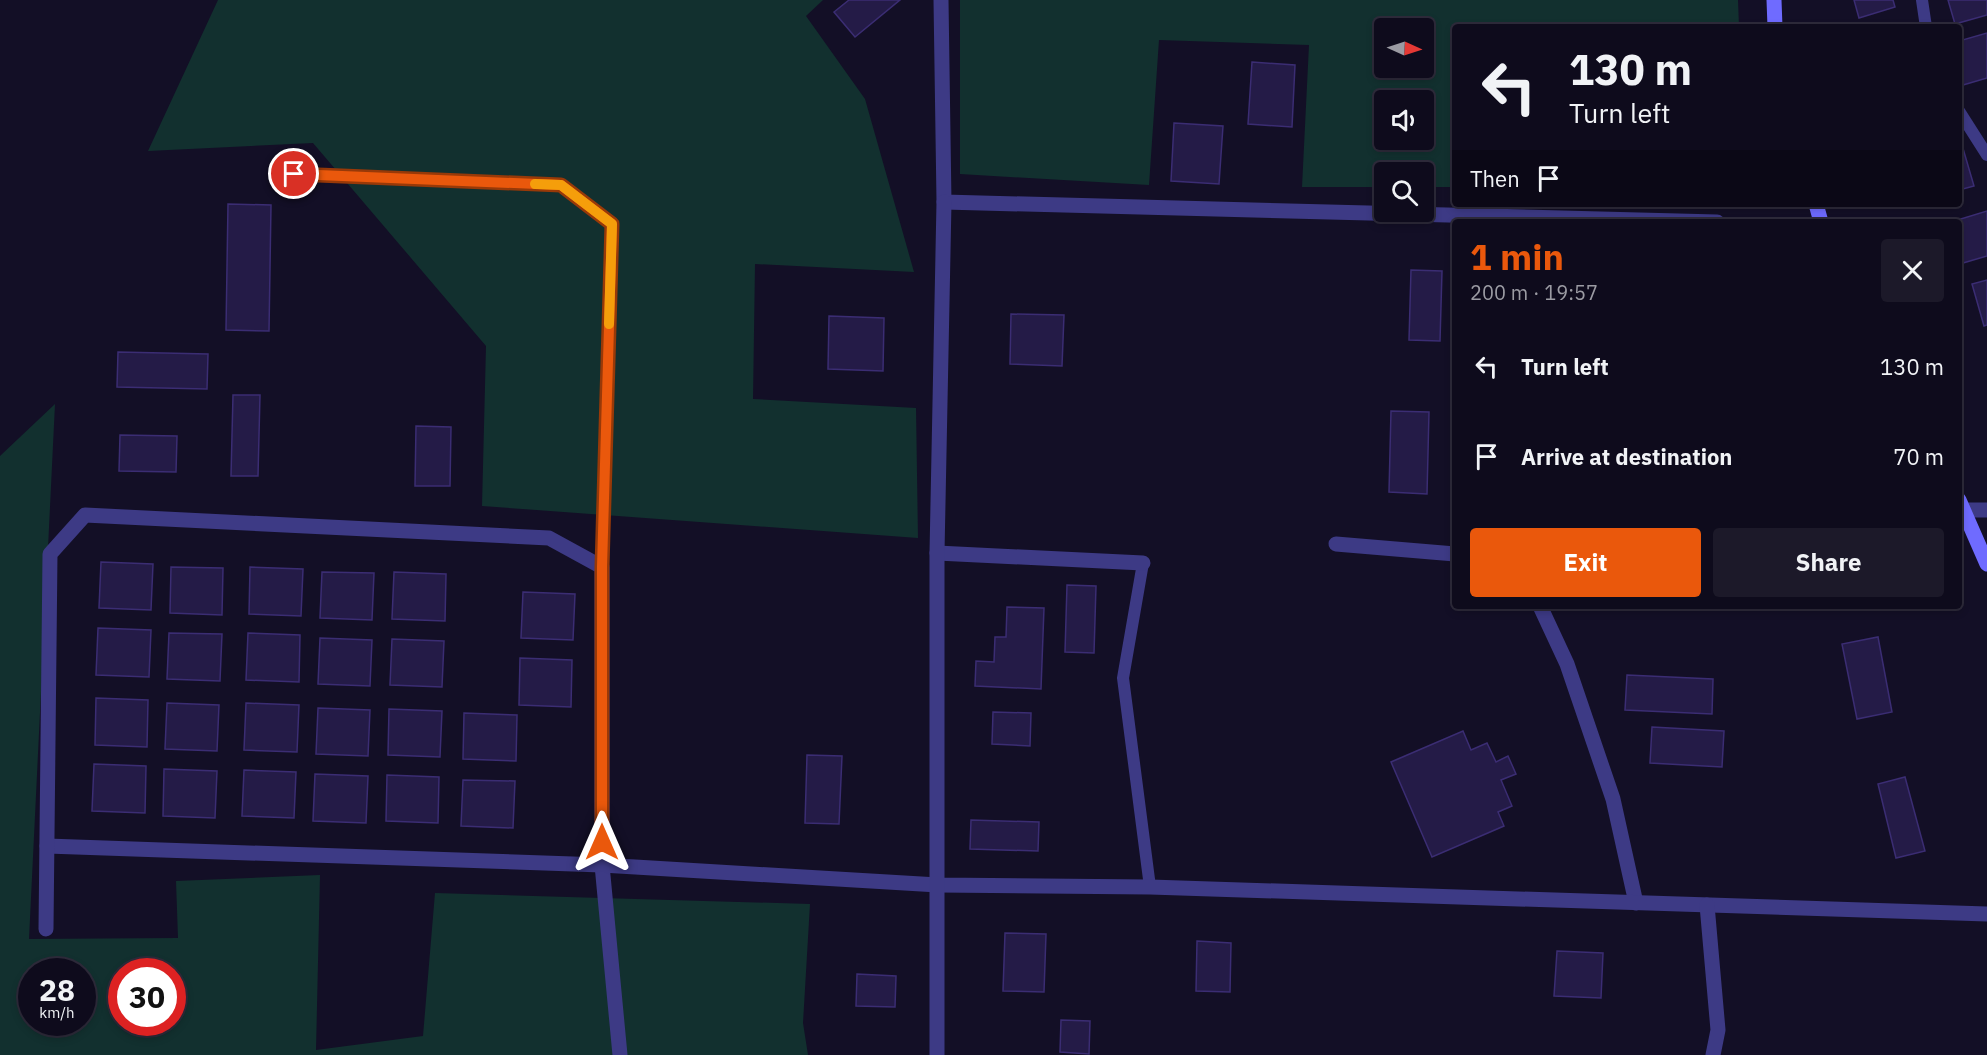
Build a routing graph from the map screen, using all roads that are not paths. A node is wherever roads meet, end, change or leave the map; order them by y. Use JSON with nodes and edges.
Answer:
{"nodes":[{"id":1,"x":941,"y":0,"type":"edge"},
{"id":2,"x":1774,"y":0,"type":"edge"},
{"id":3,"x":1922,"y":0,"type":"edge"},
{"id":4,"x":1775,"y":24,"type":"edge"},
{"id":5,"x":1926,"y":24,"type":"edge"},
{"id":6,"x":1962,"y":116,"type":"edge"},
{"id":7,"x":1987,"y":155,"type":"edge"},
{"id":8,"x":294,"y":174,"type":"dead end"},
{"id":9,"x":944,"y":202,"type":"junction"},
{"id":10,"x":1601,"y":219,"type":"edge"},
{"id":11,"x":1962,"y":505,"type":"edge"},
{"id":12,"x":1987,"y":510,"type":"edge"},
{"id":13,"x":1336,"y":544,"type":"dead end"},
{"id":14,"x":937,"y":553,"type":"junction"},
{"id":15,"x":1452,"y":554,"type":"edge"},
{"id":16,"x":1143,"y":563,"type":"joint"},
{"id":17,"x":1987,"y":564,"type":"edge"},
{"id":18,"x":602,"y":567,"type":"junction"},
{"id":19,"x":1541,"y":609,"type":"edge"},
{"id":20,"x":48,"y":846,"type":"junction"},
{"id":21,"x":602,"y":865,"type":"junction"},
{"id":22,"x":938,"y":885,"type":"junction"},
{"id":23,"x":1150,"y":887,"type":"junction"},
{"id":24,"x":1636,"y":903,"type":"junction"},
{"id":25,"x":1707,"y":905,"type":"junction"},
{"id":26,"x":1987,"y":914,"type":"edge"},
{"id":27,"x":46,"y":929,"type":"dead end"},
{"id":28,"x":620,"y":1055,"type":"edge"},
{"id":29,"x":937,"y":1055,"type":"edge"},
{"id":30,"x":1713,"y":1055,"type":"edge"}],
"edges":[{"from":1,"to":9,"type":"street"},
{"from":2,"to":4,"type":"street"},
{"from":3,"to":5,"type":"lane"},
{"from":6,"to":7,"type":"lane"},
{"from":8,"to":18,"type":"lane"},
{"from":9,"to":10,"type":"street"},
{"from":9,"to":14,"type":"street"},
{"from":11,"to":12,"type":"street"},
{"from":11,"to":17,"type":"street"},
{"from":13,"to":15,"type":"street"},
{"from":14,"to":16,"type":"street"},
{"from":14,"to":22,"type":"street"},
{"from":16,"to":23,"type":"lane"},
{"from":18,"to":20,"type":"street"},
{"from":18,"to":21,"type":"street"},
{"from":19,"to":24,"type":"street"},
{"from":20,"to":21,"type":"street"},
{"from":20,"to":27,"type":"street"},
{"from":21,"to":22,"type":"street"},
{"from":21,"to":28,"type":"street"},
{"from":22,"to":23,"type":"street"},
{"from":22,"to":29,"type":"street"},
{"from":23,"to":24,"type":"street"},
{"from":24,"to":25,"type":"street"},
{"from":25,"to":26,"type":"street"},
{"from":25,"to":30,"type":"street"}]}
